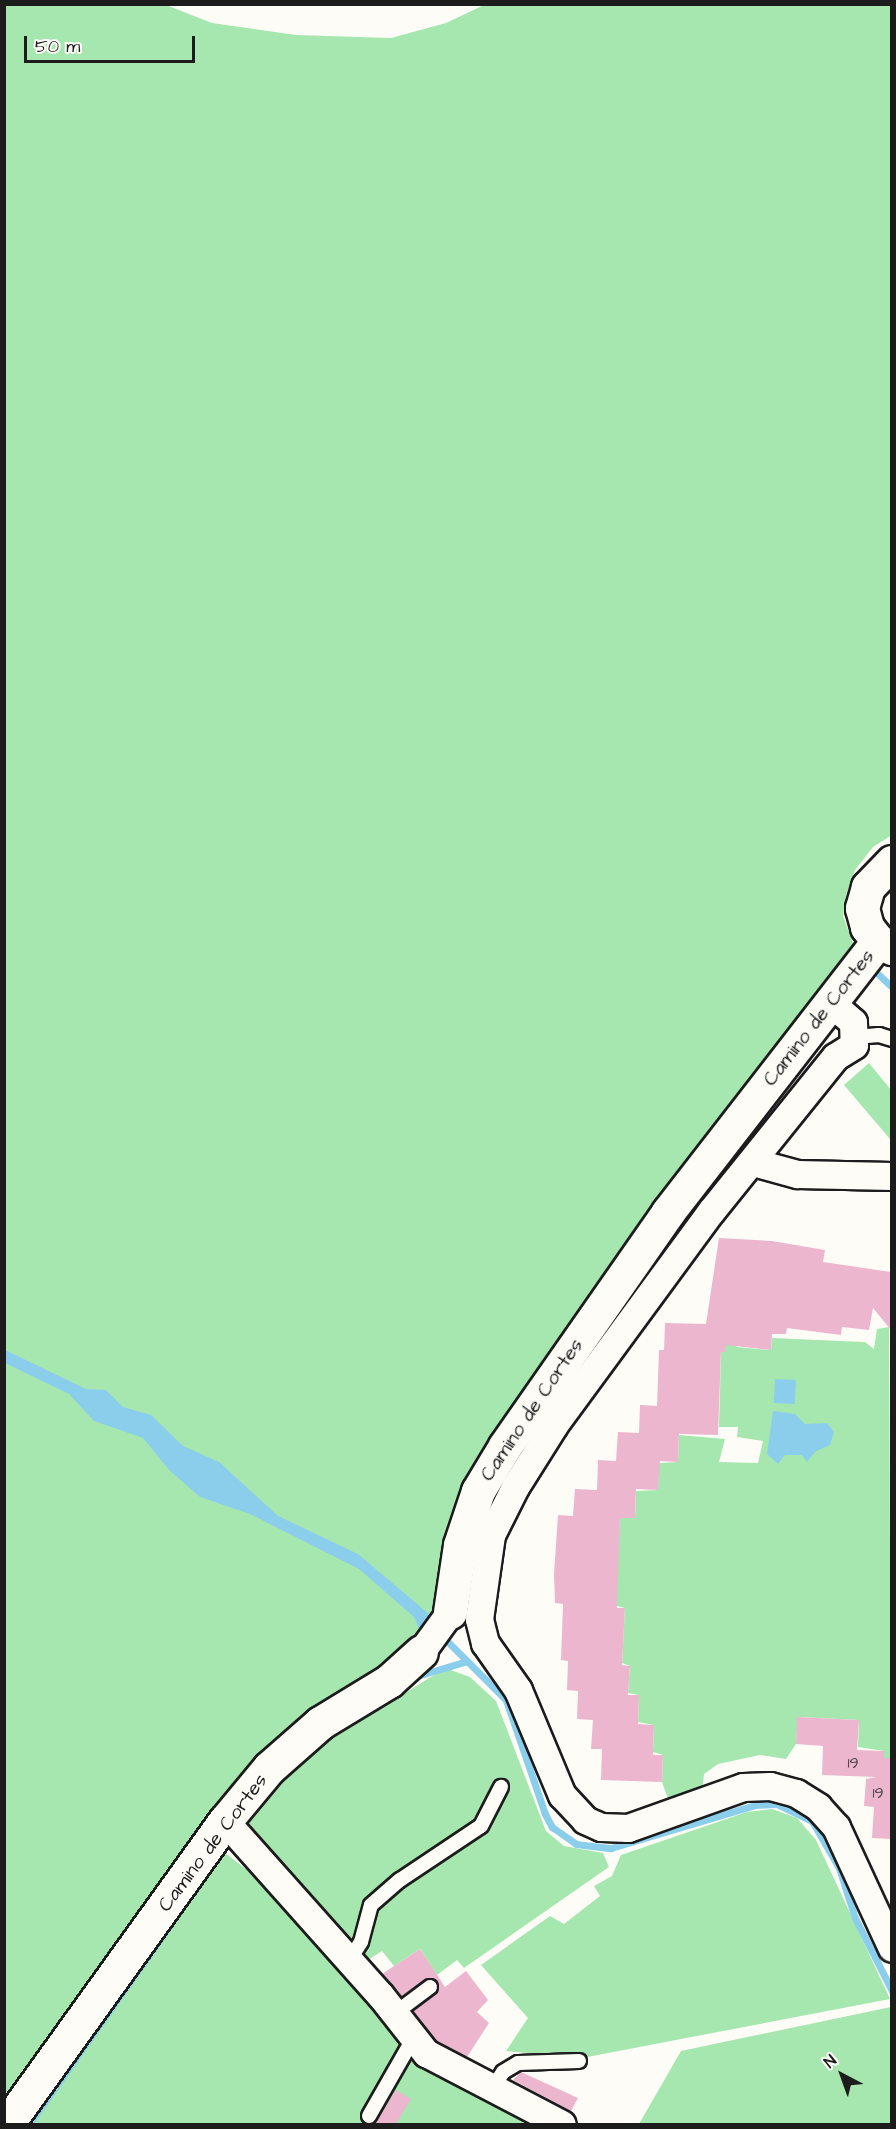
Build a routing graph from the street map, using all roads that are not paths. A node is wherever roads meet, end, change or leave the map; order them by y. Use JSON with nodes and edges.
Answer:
{"nodes":[{"id":1,"x":891,"y":862,"type":"edge"},
{"id":2,"x":885,"y":944,"type":"edge"},
{"id":3,"x":843,"y":1016,"type":"junction"},
{"id":4,"x":891,"y":1039,"type":"edge"},
{"id":5,"x":753,"y":1162,"type":"junction"},
{"id":6,"x":891,"y":1176,"type":"edge"},
{"id":7,"x":450,"y":1612,"type":"joint"},
{"id":8,"x":421,"y":1652,"type":"joint"},
{"id":9,"x":501,"y":1787,"type":"dead end"},
{"id":10,"x":225,"y":1821,"type":"junction"},
{"id":11,"x":891,"y":1948,"type":"edge"},
{"id":12,"x":348,"y":1962,"type":"junction"},
{"id":13,"x":430,"y":1987,"type":"dead end"},
{"id":14,"x":394,"y":2014,"type":"junction"},
{"id":15,"x":413,"y":2040,"type":"junction"},
{"id":16,"x":579,"y":2061,"type":"dead end"},
{"id":17,"x":492,"y":2089,"type":"junction"},
{"id":18,"x":369,"y":2116,"type":"dead end"},
{"id":19,"x":7,"y":2124,"type":"edge"},
{"id":20,"x":562,"y":2124,"type":"edge"}],
"edges":[{"from":1,"to":2,"type":"street"},
{"from":2,"to":3,"type":"street","name":"Camino de Cortes"},
{"from":3,"to":4,"type":"lane"},
{"from":3,"to":5,"type":"street"},
{"from":3,"to":7,"type":"street","name":"Camino de Cortes"},
{"from":5,"to":6,"type":"street"},
{"from":5,"to":11,"type":"street"},
{"from":7,"to":8,"type":"street","name":"Camino de Cortes"},
{"from":8,"to":10,"type":"street","name":"Camino de Cortes"},
{"from":9,"to":12,"type":"lane"},
{"from":10,"to":12,"type":"street"},
{"from":10,"to":19,"type":"street","name":"Camino de Cortes"},
{"from":12,"to":14,"type":"street"},
{"from":13,"to":14,"type":"lane"},
{"from":14,"to":15,"type":"street"},
{"from":15,"to":17,"type":"street"},
{"from":15,"to":18,"type":"lane"},
{"from":16,"to":17,"type":"lane"},
{"from":17,"to":20,"type":"street"}]}
